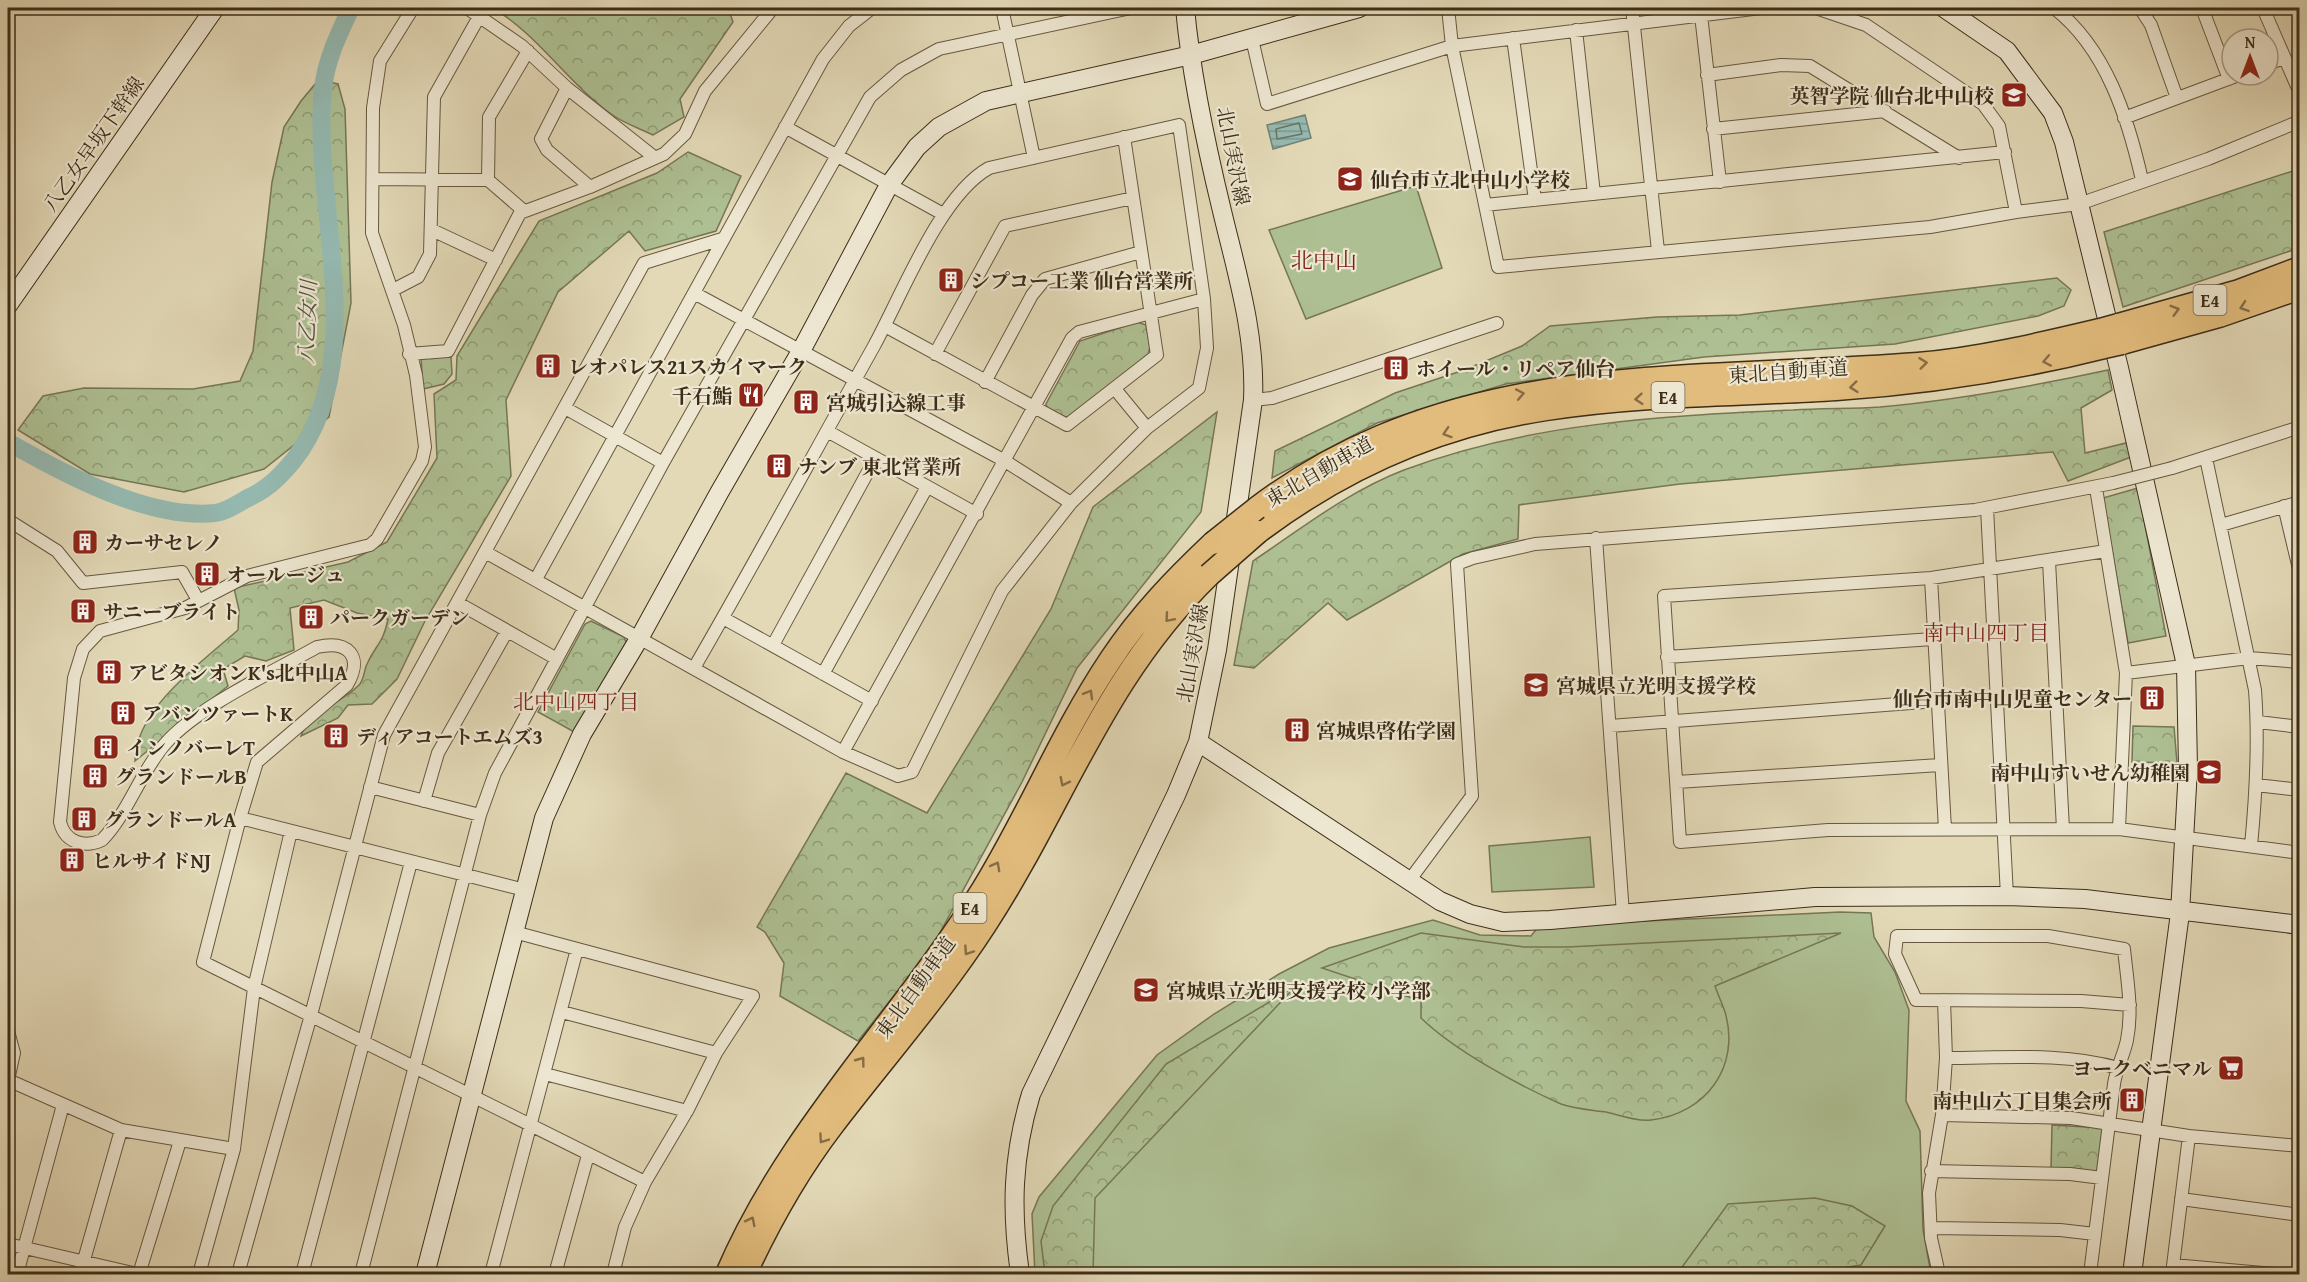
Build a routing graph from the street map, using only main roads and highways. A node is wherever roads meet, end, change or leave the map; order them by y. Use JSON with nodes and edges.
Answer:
{"nodes":[{"id":1,"x":2300,"y":268,"type":"edge"},
{"id":2,"x":2300,"y":288,"type":"edge"},
{"id":3,"x":2111,"y":336,"type":"junction"},
{"id":4,"x":727,"y":1275,"type":"edge"},
{"id":5,"x":745,"y":1275,"type":"edge"}],
"edges":[{"from":3,"to":1,"type":"highway","name":"東北自動車道","number":"E4","one_way":true},
{"from":2,"to":3,"type":"highway","name":"東北自動車道","number":"E4","one_way":true},
{"from":4,"to":3,"type":"highway","name":"東北自動車道","number":"E4","one_way":true,"bridge":true},
{"from":3,"to":5,"type":"highway","name":"東北自動車道","number":"E4","one_way":true,"bridge":true}]}
